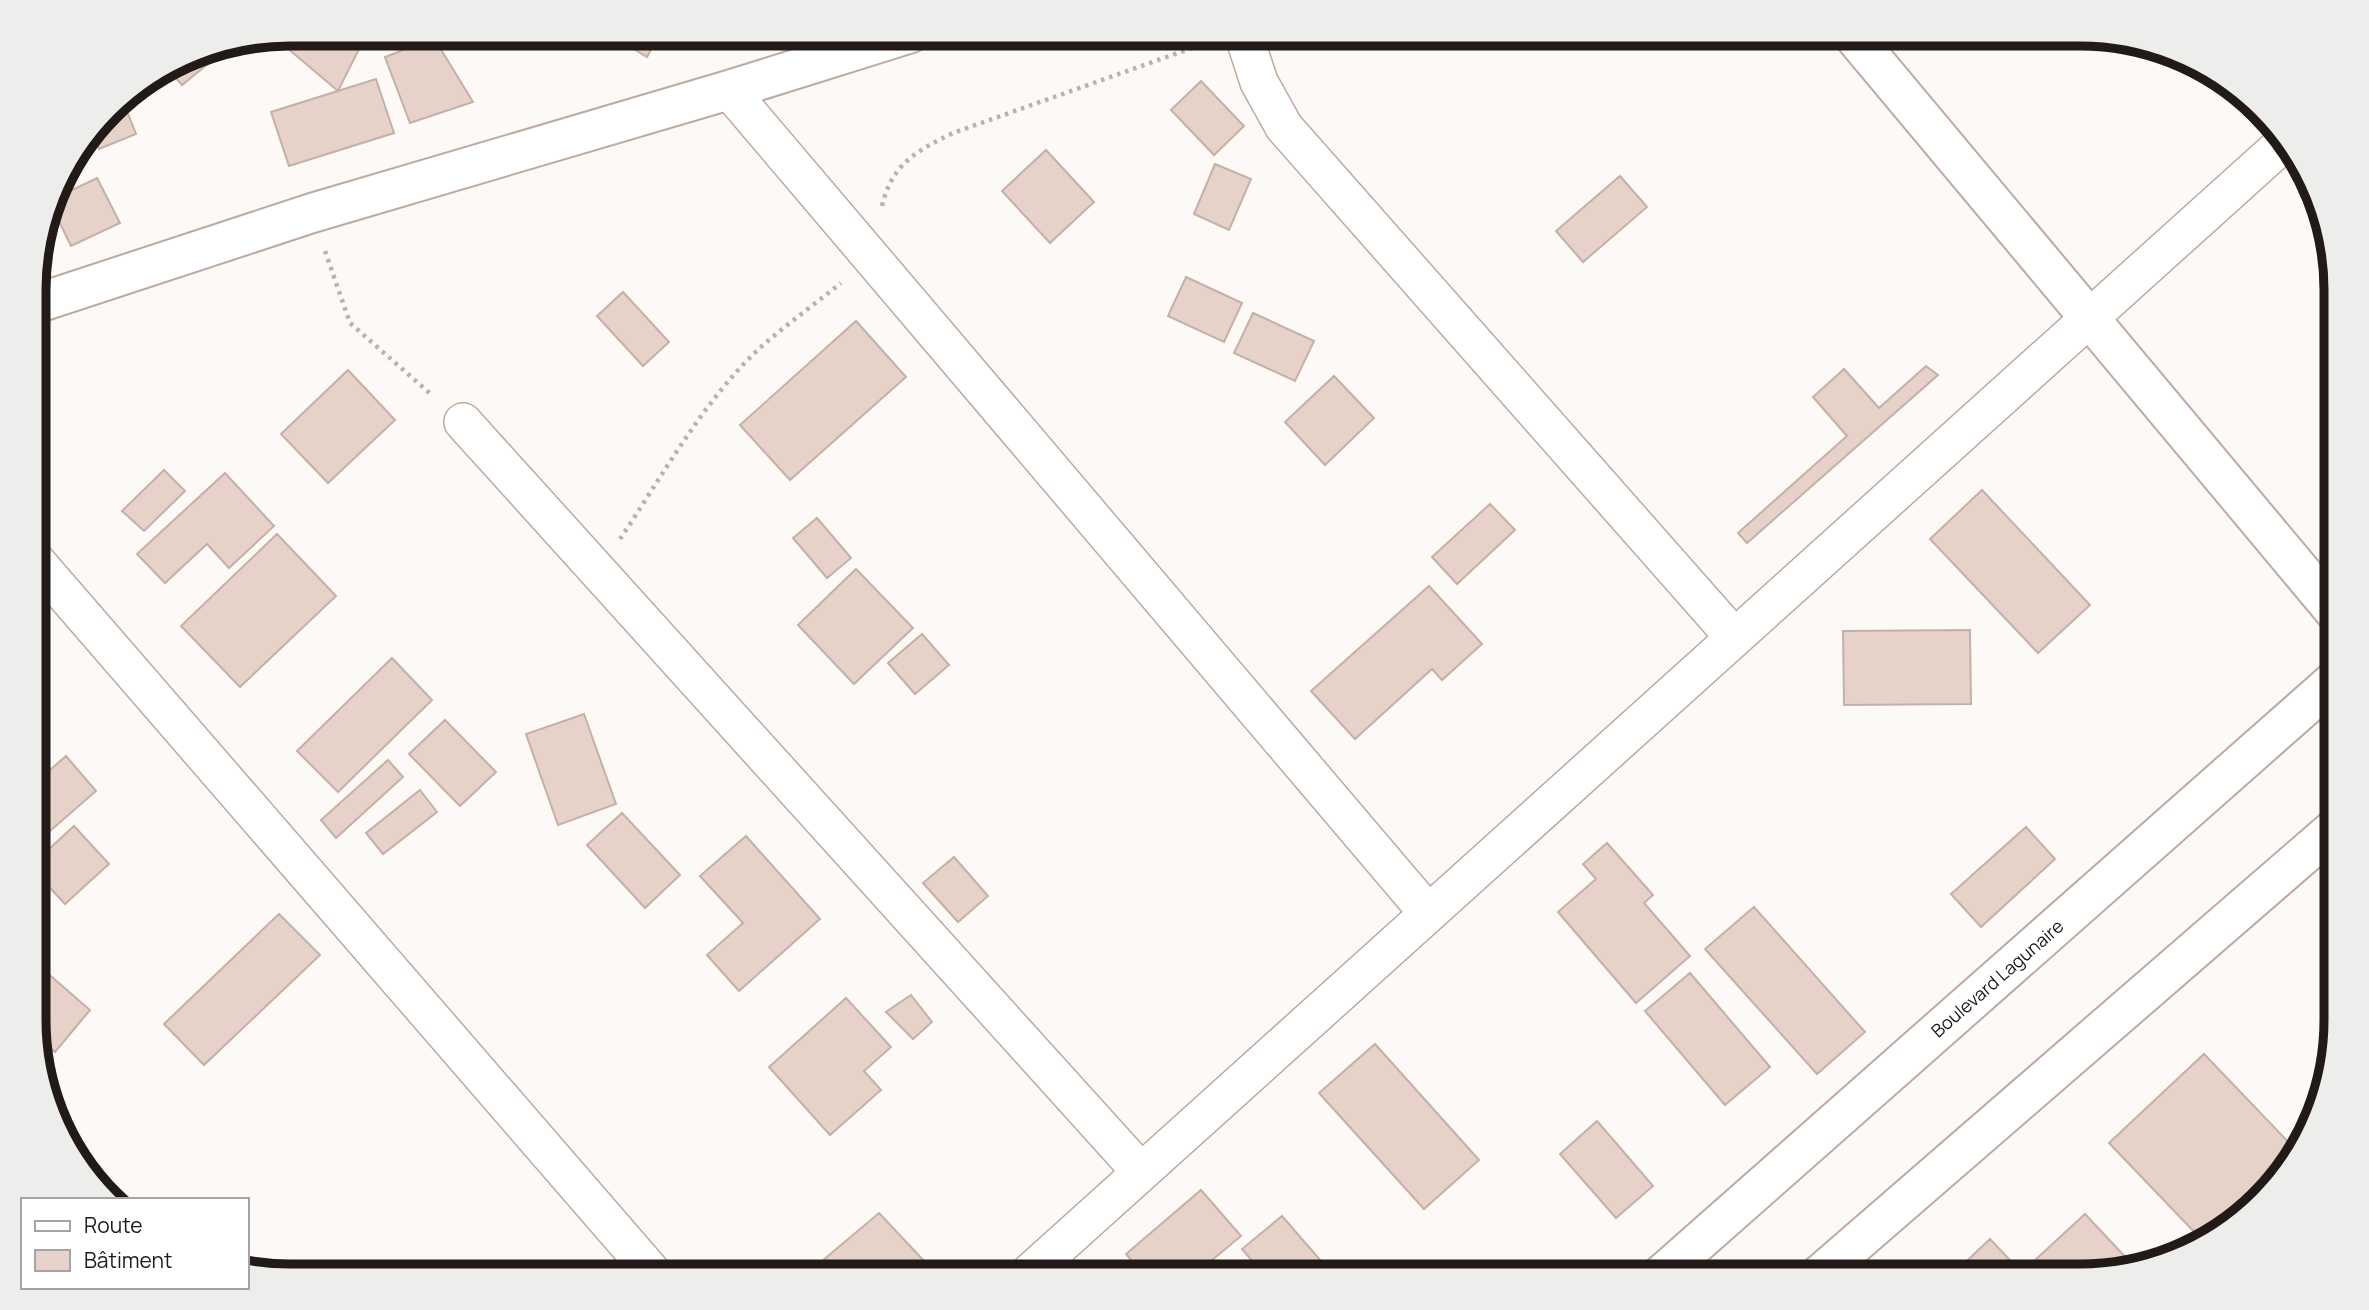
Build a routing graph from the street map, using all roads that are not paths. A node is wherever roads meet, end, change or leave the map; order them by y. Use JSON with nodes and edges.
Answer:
{"nodes":[{"id":1,"x":869,"y":46,"type":"edge"},
{"id":2,"x":1247,"y":46,"type":"edge"},
{"id":3,"x":1862,"y":46,"type":"edge"},
{"id":4,"x":729,"y":90,"type":"junction"},
{"id":5,"x":2278,"y":148,"type":"edge"},
{"id":6,"x":46,"y":300,"type":"edge"},
{"id":7,"x":2088,"y":318,"type":"junction"},
{"id":8,"x":463,"y":422,"type":"road end"},
{"id":9,"x":46,"y":573,"type":"edge"},
{"id":10,"x":2323,"y":598,"type":"edge"},
{"id":11,"x":1734,"y":637,"type":"junction"},
{"id":12,"x":2323,"y":691,"type":"edge"},
{"id":13,"x":2323,"y":838,"type":"edge"},
{"id":14,"x":1428,"y":913,"type":"junction"},
{"id":15,"x":1141,"y":1172,"type":"junction"},
{"id":16,"x":645,"y":1264,"type":"edge"},
{"id":17,"x":1038,"y":1264,"type":"edge"},
{"id":18,"x":1674,"y":1264,"type":"edge"},
{"id":19,"x":1832,"y":1264,"type":"edge"}],
"edges":[{"from":1,"to":4,"type":"street"},
{"from":2,"to":11,"type":"street"},
{"from":3,"to":7,"type":"street"},
{"from":4,"to":6,"type":"street"},
{"from":4,"to":14,"type":"street"},
{"from":5,"to":7,"type":"street"},
{"from":7,"to":10,"type":"street"},
{"from":7,"to":11,"type":"street"},
{"from":8,"to":15,"type":"street"},
{"from":9,"to":16,"type":"street"},
{"from":11,"to":14,"type":"street"},
{"from":12,"to":18,"type":"street","name":"Boulevard Lagunaire"},
{"from":13,"to":19,"type":"street"},
{"from":14,"to":15,"type":"street"},
{"from":15,"to":17,"type":"street"}]}
